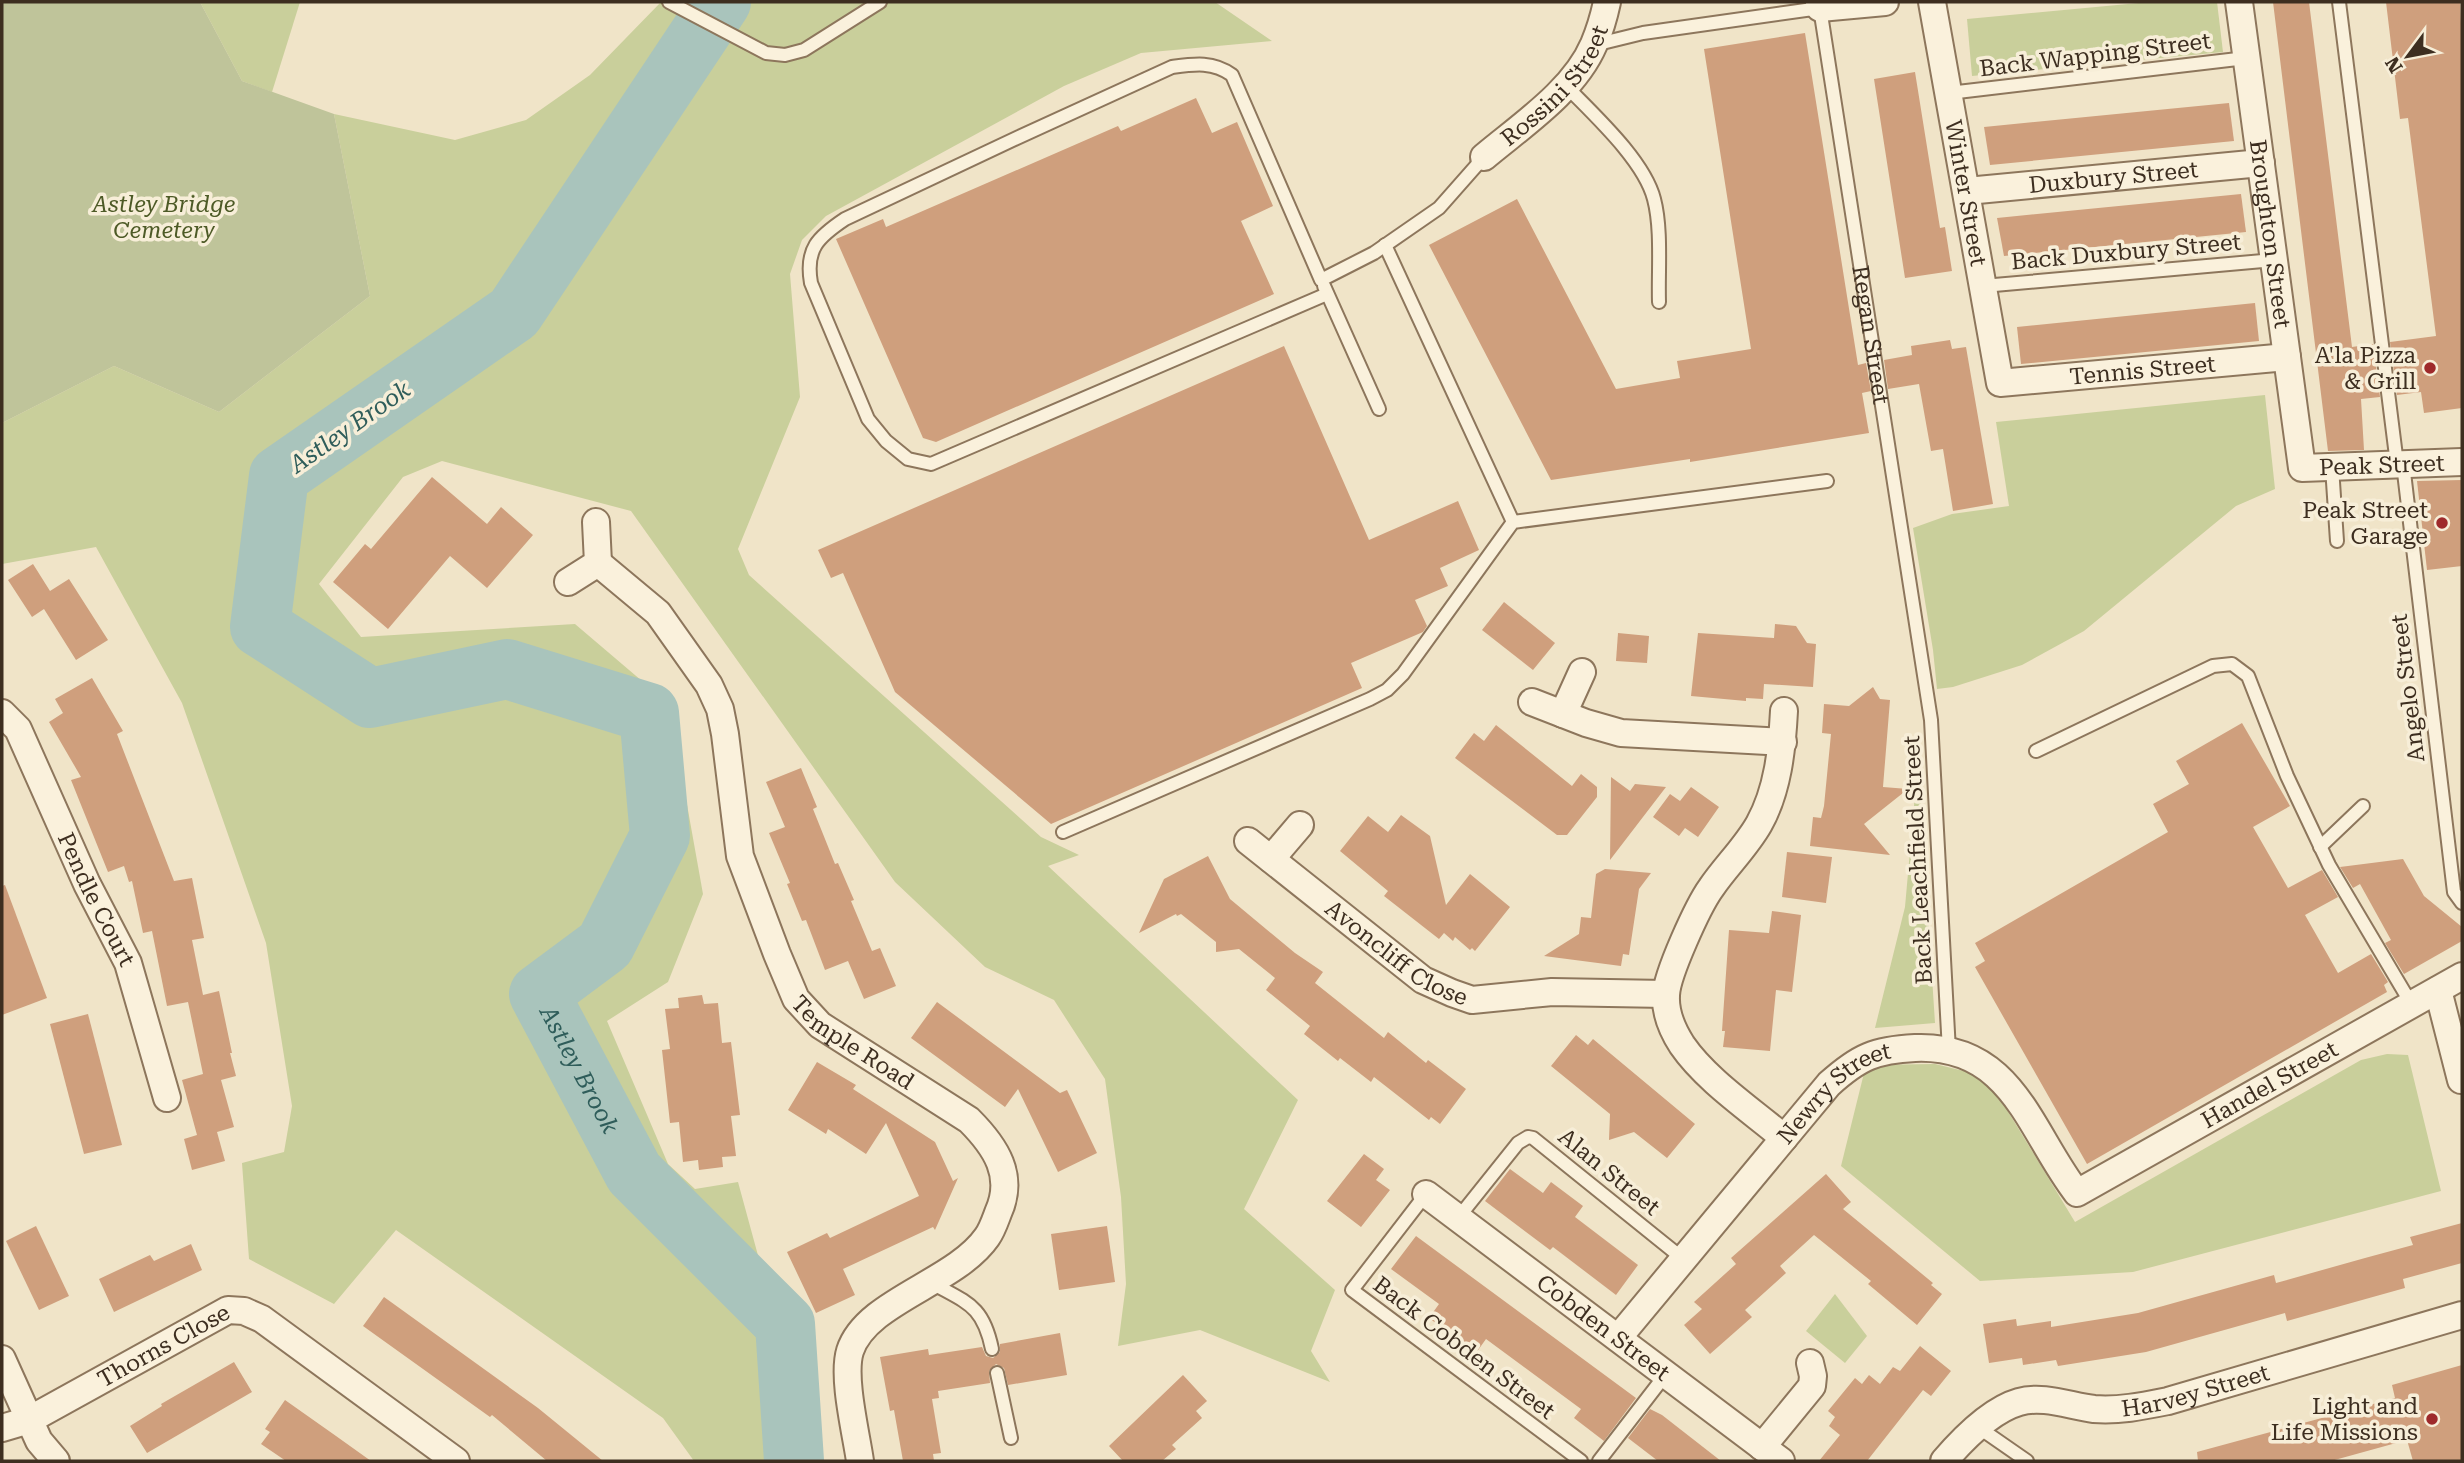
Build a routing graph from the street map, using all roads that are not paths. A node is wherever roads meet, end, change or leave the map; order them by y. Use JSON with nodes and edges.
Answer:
{"nodes":[{"id":1,"x":669,"y":2,"type":"edge"},
{"id":2,"x":880,"y":2,"type":"edge"},
{"id":3,"x":1607,"y":2,"type":"edge"},
{"id":4,"x":1885,"y":2,"type":"edge"},
{"id":5,"x":1932,"y":2,"type":"edge"},
{"id":6,"x":2239,"y":2,"type":"edge"},
{"id":7,"x":2339,"y":2,"type":"edge"},
{"id":8,"x":1820,"y":5,"type":"edge"},
{"id":9,"x":1594,"y":45,"type":"junction"},
{"id":10,"x":2246,"y":58,"type":"junction"},
{"id":11,"x":1565,"y":85,"type":"junction"},
{"id":12,"x":1949,"y":93,"type":"junction"},
{"id":13,"x":1484,"y":157,"type":"joint"},
{"id":14,"x":2261,"y":163,"type":"junction"},
{"id":15,"x":1967,"y":191,"type":"junction"},
{"id":16,"x":1385,"y":245,"type":"junction"},
{"id":17,"x":2274,"y":260,"type":"junction"},
{"id":18,"x":1321,"y":279,"type":"junction"},
{"id":19,"x":1983,"y":286,"type":"junction"},
{"id":20,"x":1327,"y":294,"type":"junction"},
{"id":21,"x":1659,"y":302,"type":"dead end"},
{"id":22,"x":2287,"y":357,"type":"junction"},
{"id":23,"x":2000,"y":383,"type":"joint"},
{"id":24,"x":1379,"y":409,"type":"dead end"},
{"id":25,"x":2462,"y":462,"type":"edge"},
{"id":26,"x":2400,"y":464,"type":"junction"},
{"id":27,"x":2332,"y":467,"type":"junction"},
{"id":28,"x":2302,"y":468,"type":"joint"},
{"id":29,"x":1826,"y":481,"type":"dead end"},
{"id":30,"x":596,"y":522,"type":"dead end"},
{"id":31,"x":1513,"y":522,"type":"junction"},
{"id":32,"x":2337,"y":541,"type":"dead end"},
{"id":33,"x":598,"y":563,"type":"junction"},
{"id":34,"x":568,"y":582,"type":"dead end"},
{"id":35,"x":1923,"y":667,"type":"joint"},
{"id":36,"x":1582,"y":672,"type":"dead end"},
{"id":37,"x":1532,"y":702,"type":"dead end"},
{"id":38,"x":1784,"y":711,"type":"dead end"},
{"id":39,"x":2,"y":713,"type":"edge"},
{"id":40,"x":1563,"y":713,"type":"junction"},
{"id":41,"x":1783,"y":742,"type":"junction"},
{"id":42,"x":2036,"y":751,"type":"dead end"},
{"id":43,"x":2363,"y":806,"type":"dead end"},
{"id":44,"x":1300,"y":825,"type":"dead end"},
{"id":45,"x":1063,"y":832,"type":"dead end"},
{"id":46,"x":1248,"y":841,"type":"dead end"},
{"id":47,"x":2320,"y":847,"type":"junction"},
{"id":48,"x":1271,"y":859,"type":"junction"},
{"id":49,"x":2462,"y":903,"type":"edge"},
{"id":50,"x":2462,"y":976,"type":"edge"},
{"id":51,"x":2438,"y":990,"type":"junction"},
{"id":52,"x":1665,"y":994,"type":"junction"},
{"id":53,"x":2412,"y":1005,"type":"junction"},
{"id":54,"x":1949,"y":1051,"type":"junction"},
{"id":55,"x":2462,"y":1083,"type":"edge"},
{"id":56,"x":167,"y":1098,"type":"dead end"},
{"id":57,"x":1784,"y":1138,"type":"junction"},
{"id":58,"x":2077,"y":1193,"type":"joint"},
{"id":59,"x":1426,"y":1194,"type":"joint"},
{"id":60,"x":1458,"y":1218,"type":"junction"},
{"id":61,"x":1682,"y":1258,"type":"junction"},
{"id":62,"x":932,"y":1283,"type":"junction"},
{"id":63,"x":2462,"y":1315,"type":"edge"},
{"id":64,"x":1618,"y":1338,"type":"junction"},
{"id":65,"x":992,"y":1349,"type":"dead end"},
{"id":66,"x":2,"y":1359,"type":"edge"},
{"id":67,"x":1810,"y":1363,"type":"dead end"},
{"id":68,"x":997,"y":1373,"type":"dead end"},
{"id":69,"x":1666,"y":1374,"type":"junction"},
{"id":70,"x":29,"y":1420,"type":"junction"},
{"id":71,"x":1978,"y":1427,"type":"junction"},
{"id":72,"x":2,"y":1428,"type":"edge"},
{"id":73,"x":1011,"y":1438,"type":"dead end"},
{"id":74,"x":1772,"y":1454,"type":"edge"},
{"id":75,"x":56,"y":1461,"type":"edge"},
{"id":76,"x":456,"y":1461,"type":"edge"},
{"id":77,"x":860,"y":1461,"type":"edge"},
{"id":78,"x":1581,"y":1461,"type":"edge"},
{"id":79,"x":1599,"y":1461,"type":"edge"},
{"id":80,"x":1944,"y":1461,"type":"edge"},
{"id":81,"x":2027,"y":1461,"type":"edge"}],
"edges":[{"from":1,"to":2,"type":"lane"},
{"from":3,"to":9,"type":"street","name":"Rossini Street"},
{"from":4,"to":8,"type":"street"},
{"from":5,"to":12,"type":"street","name":"Winter Street"},
{"from":6,"to":10,"type":"street","name":"Broughton Street"},
{"from":7,"to":26,"type":"lane","name":"Angelo Street"},
{"from":8,"to":9,"type":"lane"},
{"from":8,"to":35,"type":"lane","name":"Regan Street"},
{"from":9,"to":11,"type":"street","name":"Rossini Street"},
{"from":10,"to":12,"type":"lane","name":"Back Wapping Street"},
{"from":10,"to":14,"type":"street","name":"Broughton Street"},
{"from":11,"to":13,"type":"street","name":"Rossini Street"},
{"from":11,"to":21,"type":"lane"},
{"from":12,"to":15,"type":"street","name":"Winter Street"},
{"from":13,"to":16,"type":"lane"},
{"from":14,"to":15,"type":"street","name":"Duxbury Street"},
{"from":14,"to":17,"type":"street","name":"Broughton Street"},
{"from":15,"to":19,"type":"street","name":"Winter Street"},
{"from":16,"to":18,"type":"lane"},
{"from":16,"to":31,"type":"lane"},
{"from":17,"to":19,"type":"lane","name":"Back Duxbury Street"},
{"from":17,"to":22,"type":"street","name":"Broughton Street"},
{"from":18,"to":20,"type":"lane"},
{"from":18,"to":20,"type":"lane"},
{"from":19,"to":23,"type":"street","name":"Winter Street"},
{"from":20,"to":24,"type":"lane"},
{"from":22,"to":23,"type":"street","name":"Tennis Street"},
{"from":22,"to":28,"type":"street","name":"Broughton Street"},
{"from":25,"to":26,"type":"street","name":"Peak Street"},
{"from":26,"to":27,"type":"street","name":"Peak Street"},
{"from":26,"to":49,"type":"lane","name":"Angelo Street"},
{"from":27,"to":28,"type":"street","name":"Peak Street"},
{"from":27,"to":32,"type":"lane"},
{"from":29,"to":31,"type":"lane"},
{"from":30,"to":33,"type":"street"},
{"from":31,"to":45,"type":"lane"},
{"from":33,"to":34,"type":"street"},
{"from":33,"to":62,"type":"street","name":"Temple Road"},
{"from":35,"to":54,"type":"lane","name":"Back Leachfield Street"},
{"from":36,"to":40,"type":"street"},
{"from":37,"to":40,"type":"street"},
{"from":38,"to":41,"type":"street"},
{"from":39,"to":56,"type":"street","name":"Pendle Court"},
{"from":40,"to":41,"type":"street"},
{"from":41,"to":52,"type":"street"},
{"from":42,"to":47,"type":"lane"},
{"from":43,"to":47,"type":"lane"},
{"from":44,"to":48,"type":"street"},
{"from":46,"to":48,"type":"street","name":"Avoncliff Close"},
{"from":47,"to":53,"type":"lane"},
{"from":48,"to":52,"type":"street","name":"Avoncliff Close"},
{"from":50,"to":51,"type":"street","name":"Handel Street"},
{"from":51,"to":53,"type":"street","name":"Handel Street"},
{"from":51,"to":55,"type":"street"},
{"from":52,"to":57,"type":"street"},
{"from":53,"to":58,"type":"street","name":"Handel Street"},
{"from":54,"to":57,"type":"street","name":"Newry Street"},
{"from":54,"to":58,"type":"street","name":"Newry Street"},
{"from":57,"to":61,"type":"street","name":"Newry Street"},
{"from":59,"to":60,"type":"street","name":"Cobden Street"},
{"from":59,"to":78,"type":"lane","name":"Back Cobden Street"},
{"from":60,"to":61,"type":"lane","name":"Alan Street"},
{"from":60,"to":64,"type":"street","name":"Cobden Street"},
{"from":61,"to":64,"type":"street","name":"Newry Street"},
{"from":62,"to":65,"type":"lane"},
{"from":62,"to":77,"type":"street","name":"Temple Road"},
{"from":63,"to":71,"type":"street","name":"Harvey Street"},
{"from":64,"to":69,"type":"street","name":"Cobden Street"},
{"from":66,"to":70,"type":"street"},
{"from":67,"to":74,"type":"street"},
{"from":68,"to":73,"type":"lane"},
{"from":69,"to":74,"type":"street","name":"Cobden Street"},
{"from":69,"to":79,"type":"lane"},
{"from":70,"to":72,"type":"street","name":"Thorns Close"},
{"from":70,"to":75,"type":"street"},
{"from":70,"to":76,"type":"street","name":"Thorns Close"},
{"from":71,"to":80,"type":"street","name":"Harvey Street"},
{"from":71,"to":81,"type":"lane"}]}
